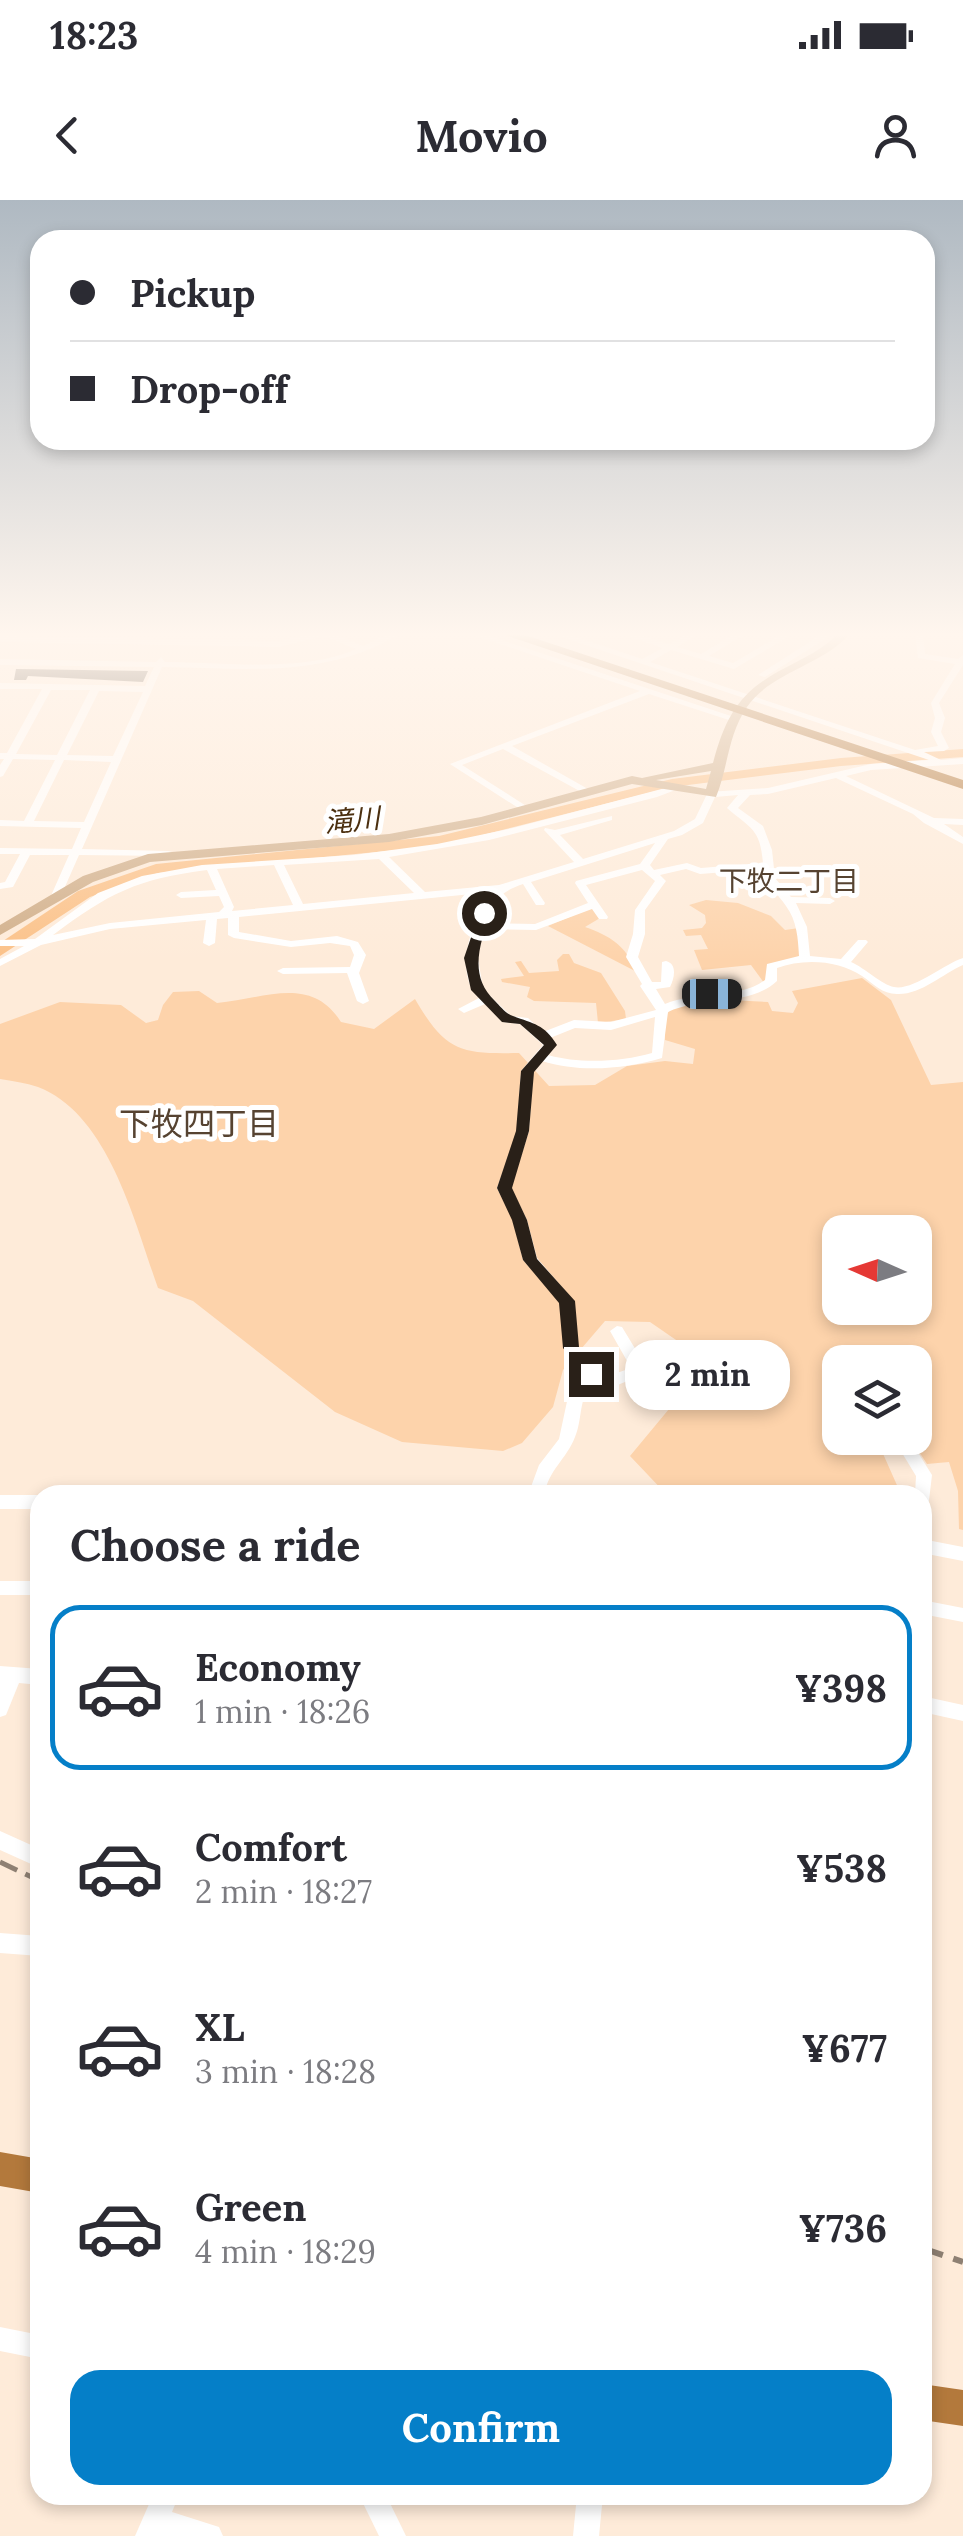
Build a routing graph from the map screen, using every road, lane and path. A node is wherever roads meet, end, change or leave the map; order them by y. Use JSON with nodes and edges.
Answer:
{"nodes":[{"id":1,"x":68,"y":743,"type":"edge"},
{"id":2,"x":123,"y":743,"type":"edge"},
{"id":3,"x":513,"y":743,"type":"edge"},
{"id":4,"x":729,"y":743,"type":"edge"},
{"id":5,"x":847,"y":743,"type":"edge"},
{"id":6,"x":880,"y":743,"type":"edge"},
{"id":7,"x":942,"y":743,"type":"edge"},
{"id":8,"x":505,"y":746,"type":"junction"},
{"id":9,"x":913,"y":751,"type":"junction"},
{"id":10,"x":5,"y":756,"type":"edge"},
{"id":11,"x":61,"y":758,"type":"junction"},
{"id":12,"x":116,"y":759,"type":"junction"},
{"id":13,"x":943,"y":762,"type":"junction"},
{"id":14,"x":922,"y":764,"type":"junction"},
{"id":15,"x":963,"y":764,"type":"edge"},
{"id":16,"x":0,"y":774,"type":"edge"},
{"id":17,"x":837,"y":775,"type":"junction"},
{"id":18,"x":716,"y":778,"type":"junction"},
{"id":19,"x":646,"y":780,"type":"junction"},
{"id":20,"x":963,"y":782,"type":"edge"},
{"id":21,"x":673,"y":788,"type":"junction"},
{"id":22,"x":584,"y":792,"type":"junction"},
{"id":23,"x":746,"y":793,"type":"junction"},
{"id":24,"x":526,"y":809,"type":"junction"},
{"id":25,"x":608,"y":818,"type":"dead end"},
{"id":26,"x":928,"y":821,"type":"junction"},
{"id":27,"x":963,"y":822,"type":"edge"},
{"id":28,"x":0,"y":823,"type":"edge"},
{"id":29,"x":543,"y":823,"type":"junction"},
{"id":30,"x":28,"y":824,"type":"junction"},
{"id":31,"x":87,"y":825,"type":"junction"},
{"id":32,"x":552,"y":834,"type":"junction"},
{"id":33,"x":664,"y":838,"type":"junction"},
{"id":34,"x":963,"y":841,"type":"edge"},
{"id":35,"x":0,"y":851,"type":"edge"},
{"id":36,"x":26,"y":852,"type":"junction"},
{"id":37,"x":74,"y":853,"type":"junction"},
{"id":38,"x":172,"y":854,"type":"junction"},
{"id":39,"x":382,"y":856,"type":"junction"},
{"id":40,"x":580,"y":862,"type":"junction"},
{"id":41,"x":278,"y":864,"type":"junction"},
{"id":42,"x":768,"y":866,"type":"junction"},
{"id":43,"x":211,"y":868,"type":"junction"},
{"id":44,"x":661,"y":879,"type":"junction"},
{"id":45,"x":525,"y":880,"type":"junction"},
{"id":46,"x":0,"y":886,"type":"edge"},
{"id":47,"x":500,"y":888,"type":"junction"},
{"id":48,"x":222,"y":893,"type":"junction"},
{"id":49,"x":181,"y":895,"type":"dead end"},
{"id":50,"x":422,"y":895,"type":"junction"},
{"id":51,"x":55,"y":898,"type":"junction"},
{"id":52,"x":787,"y":900,"type":"junction"},
{"id":53,"x":830,"y":901,"type":"dead end"},
{"id":54,"x":540,"y":902,"type":"dead end"},
{"id":55,"x":594,"y":905,"type":"junction"},
{"id":56,"x":299,"y":907,"type":"junction"},
{"id":57,"x":222,"y":916,"type":"junction"},
{"id":58,"x":603,"y":918,"type":"dead end"},
{"id":59,"x":346,"y":924,"type":"dead end"},
{"id":60,"x":478,"y":926,"type":"junction"},
{"id":61,"x":0,"y":931,"type":"edge"},
{"id":62,"x":342,"y":938,"type":"junction"},
{"id":63,"x":44,"y":941,"type":"junction"},
{"id":64,"x":862,"y":942,"type":"dead end"},
{"id":65,"x":0,"y":943,"type":"edge"},
{"id":66,"x":209,"y":943,"type":"dead end"},
{"id":67,"x":805,"y":958,"type":"junction"},
{"id":68,"x":0,"y":962,"type":"edge"},
{"id":69,"x":963,"y":962,"type":"edge"},
{"id":70,"x":666,"y":964,"type":"dead end"},
{"id":71,"x":843,"y":964,"type":"junction"},
{"id":72,"x":353,"y":970,"type":"junction"},
{"id":73,"x":283,"y":971,"type":"dead end"},
{"id":74,"x":646,"y":986,"type":"junction"},
{"id":75,"x":486,"y":1000,"type":"junction"},
{"id":76,"x":362,"y":1001,"type":"dead end"},
{"id":77,"x":464,"y":1008,"type":"dead end"},
{"id":78,"x":662,"y":1011,"type":"junction"},
{"id":79,"x":545,"y":1036,"type":"junction"},
{"id":80,"x":541,"y":1057,"type":"junction"},
{"id":81,"x":617,"y":1331,"type":"dead end"},
{"id":82,"x":591,"y":1374,"type":"junction"},
{"id":83,"x":912,"y":1455,"type":"edge"},
{"id":84,"x":538,"y":1485,"type":"edge"},
{"id":85,"x":923,"y":1485,"type":"edge"},
{"id":86,"x":0,"y":1502,"type":"edge"},
{"id":87,"x":30,"y":1502,"type":"edge"},
{"id":88,"x":932,"y":1548,"type":"edge"},
{"id":89,"x":963,"y":1554,"type":"edge"},
{"id":90,"x":0,"y":1588,"type":"edge"},
{"id":91,"x":30,"y":1588,"type":"edge"},
{"id":92,"x":932,"y":1609,"type":"edge"},
{"id":93,"x":963,"y":1615,"type":"edge"},
{"id":94,"x":7,"y":1674,"type":"edge"},
{"id":95,"x":932,"y":1706,"type":"edge"},
{"id":96,"x":0,"y":1709,"type":"edge"},
{"id":97,"x":963,"y":1713,"type":"edge"},
{"id":98,"x":0,"y":1840,"type":"edge"},
{"id":99,"x":30,"y":1855,"type":"edge"},
{"id":100,"x":0,"y":1944,"type":"edge"},
{"id":101,"x":30,"y":1946,"type":"edge"},
{"id":102,"x":0,"y":2169,"type":"edge"},
{"id":103,"x":30,"y":2174,"type":"edge"},
{"id":104,"x":0,"y":2339,"type":"edge"},
{"id":105,"x":30,"y":2344,"type":"edge"},
{"id":106,"x":932,"y":2403,"type":"edge"},
{"id":107,"x":963,"y":2408,"type":"edge"},
{"id":108,"x":377,"y":2505,"type":"edge"},
{"id":109,"x":589,"y":2505,"type":"edge"},
{"id":110,"x":156,"y":2517,"type":"edge"},
{"id":111,"x":210,"y":2536,"type":"edge"},
{"id":112,"x":393,"y":2536,"type":"edge"},
{"id":113,"x":586,"y":2536,"type":"edge"}],
"edges":[{"from":1,"to":11,"type":"street"},
{"from":2,"to":12,"type":"street"},
{"from":3,"to":8,"type":"street"},
{"from":4,"to":18,"type":"main road"},
{"from":5,"to":14,"type":"highway"},
{"from":6,"to":9,"type":"street"},
{"from":7,"to":9,"type":"street"},
{"from":8,"to":22,"type":"street"},
{"from":8,"to":24,"type":"street"},
{"from":9,"to":14,"type":"street"},
{"from":10,"to":11,"type":"street"},
{"from":10,"to":16,"type":"street"},
{"from":11,"to":12,"type":"street"},
{"from":11,"to":30,"type":"street"},
{"from":12,"to":31,"type":"street"},
{"from":13,"to":14,"type":"street"},
{"from":13,"to":15,"type":"street"},
{"from":13,"to":17,"type":"street"},
{"from":14,"to":20,"type":"highway"},
{"from":17,"to":23,"type":"street"},
{"from":17,"to":26,"type":"street"},
{"from":18,"to":19,"type":"main road"},
{"from":18,"to":21,"type":"main road"},
{"from":18,"to":23,"type":"street"},
{"from":18,"to":33,"type":"street"},
{"from":19,"to":21,"type":"main road"},
{"from":19,"to":22,"type":"main road"},
{"from":21,"to":29,"type":"street"},
{"from":22,"to":24,"type":"main road"},
{"from":23,"to":42,"type":"street"},
{"from":24,"to":38,"type":"main road"},
{"from":25,"to":32,"type":"street"},
{"from":26,"to":27,"type":"street"},
{"from":26,"to":34,"type":"street"},
{"from":28,"to":30,"type":"street"},
{"from":29,"to":32,"type":"street"},
{"from":29,"to":39,"type":"street"},
{"from":30,"to":31,"type":"street"},
{"from":31,"to":37,"type":"street"},
{"from":32,"to":40,"type":"street"},
{"from":33,"to":40,"type":"street"},
{"from":33,"to":44,"type":"street"},
{"from":35,"to":36,"type":"street"},
{"from":36,"to":37,"type":"street"},
{"from":36,"to":46,"type":"street"},
{"from":37,"to":38,"type":"street"},
{"from":37,"to":51,"type":"street"},
{"from":38,"to":51,"type":"main road"},
{"from":39,"to":41,"type":"street"},
{"from":39,"to":50,"type":"street"},
{"from":40,"to":45,"type":"street"},
{"from":41,"to":43,"type":"street"},
{"from":41,"to":56,"type":"street"},
{"from":42,"to":44,"type":"street"},
{"from":42,"to":52,"type":"street"},
{"from":43,"to":48,"type":"street"},
{"from":43,"to":63,"type":"street"},
{"from":44,"to":55,"type":"street"},
{"from":44,"to":74,"type":"street"},
{"from":45,"to":47,"type":"street"},
{"from":45,"to":54,"type":"street"},
{"from":47,"to":50,"type":"street"},
{"from":47,"to":60,"type":"street"},
{"from":48,"to":49,"type":"street"},
{"from":48,"to":57,"type":"street"},
{"from":50,"to":56,"type":"street"},
{"from":51,"to":61,"type":"main road"},
{"from":52,"to":53,"type":"street"},
{"from":52,"to":67,"type":"street"},
{"from":55,"to":58,"type":"street"},
{"from":55,"to":60,"type":"street"},
{"from":56,"to":57,"type":"street"},
{"from":57,"to":62,"type":"street"},
{"from":57,"to":63,"type":"street"},
{"from":57,"to":66,"type":"street"},
{"from":59,"to":62,"type":"street"},
{"from":60,"to":75,"type":"street"},
{"from":62,"to":72,"type":"street"},
{"from":63,"to":65,"type":"street"},
{"from":63,"to":68,"type":"street"},
{"from":64,"to":71,"type":"street"},
{"from":67,"to":71,"type":"street"},
{"from":67,"to":78,"type":"street"},
{"from":69,"to":71,"type":"street"},
{"from":70,"to":74,"type":"street"},
{"from":72,"to":73,"type":"street"},
{"from":72,"to":76,"type":"street"},
{"from":74,"to":78,"type":"street"},
{"from":75,"to":77,"type":"street"},
{"from":75,"to":79,"type":"street"},
{"from":78,"to":79,"type":"street"},
{"from":78,"to":80,"type":"street"},
{"from":79,"to":80,"type":"street"},
{"from":80,"to":82,"type":"street"},
{"from":81,"to":82,"type":"street"},
{"from":82,"to":84,"type":"street"},
{"from":83,"to":85,"type":"street"},
{"from":86,"to":87,"type":"street"},
{"from":88,"to":89,"type":"street"},
{"from":90,"to":91,"type":"street"},
{"from":92,"to":93,"type":"street"},
{"from":94,"to":96,"type":"street"},
{"from":95,"to":97,"type":"street"},
{"from":98,"to":99,"type":"street"},
{"from":100,"to":101,"type":"street"},
{"from":102,"to":103,"type":"highway"},
{"from":104,"to":105,"type":"street"},
{"from":106,"to":107,"type":"highway"},
{"from":108,"to":112,"type":"street"},
{"from":109,"to":113,"type":"street"},
{"from":110,"to":111,"type":"street"}]}
